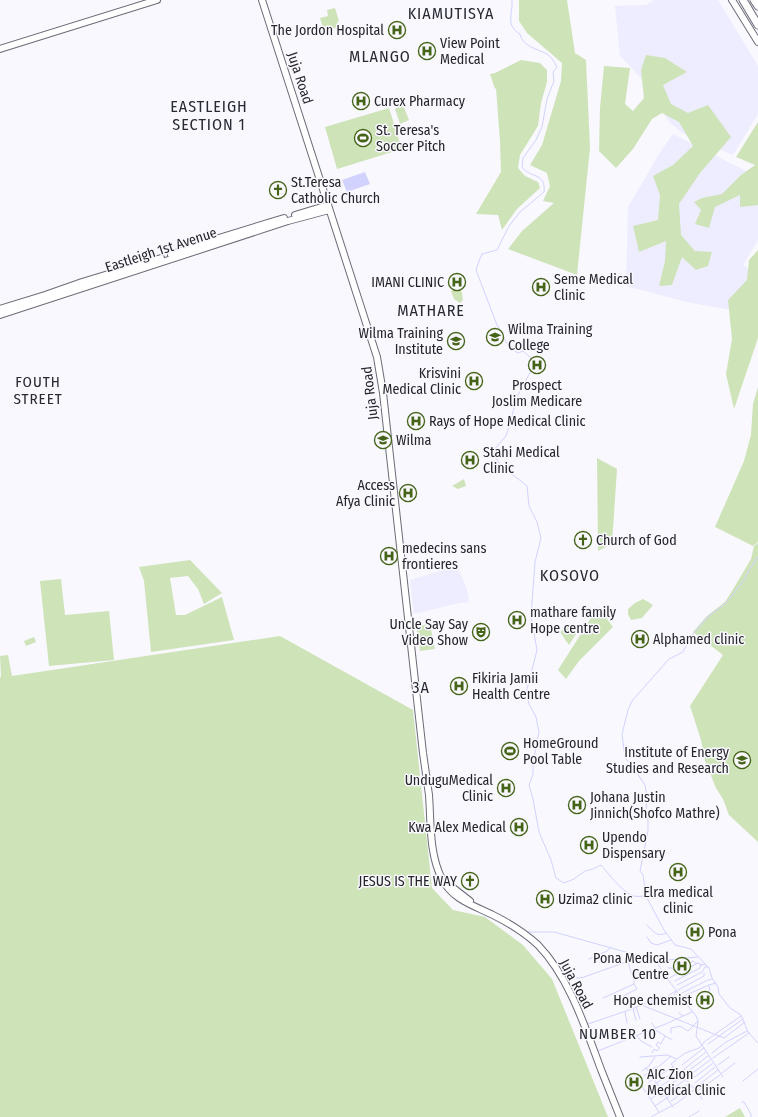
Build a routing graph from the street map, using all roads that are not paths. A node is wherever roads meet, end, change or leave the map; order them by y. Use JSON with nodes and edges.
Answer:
{"nodes":[{"id":1,"x":157,"y":0,"type":"edge"},
{"id":2,"x":262,"y":0,"type":"edge"},
{"id":3,"x":732,"y":0,"type":"edge"},
{"id":4,"x":743,"y":0,"type":"edge"},
{"id":5,"x":754,"y":0,"type":"edge"},
{"id":6,"x":758,"y":6,"type":"edge"},
{"id":7,"x":758,"y":25,"type":"edge"},
{"id":8,"x":758,"y":42,"type":"edge"},
{"id":9,"x":0,"y":49,"type":"edge"},
{"id":10,"x":325,"y":194,"type":"junction"},
{"id":11,"x":328,"y":207,"type":"junction"},
{"id":12,"x":317,"y":211,"type":"junction"},
{"id":13,"x":334,"y":225,"type":"junction"},
{"id":14,"x":0,"y":309,"type":"edge"},
{"id":15,"x":0,"y":315,"type":"edge"},
{"id":16,"x":620,"y":1117,"type":"edge"}],
"edges":[{"from":1,"to":9,"type":"main road"},
{"from":2,"to":10,"type":"main road","name":"Juja Road"},
{"from":3,"to":8,"type":"main road"},
{"from":4,"to":7,"type":"highway"},
{"from":5,"to":6,"type":"highway"},
{"from":10,"to":11,"type":"main road","name":"Juja Road"},
{"from":10,"to":12,"type":"main road"},
{"from":11,"to":12,"type":"main road","name":"Eastleigh 1st Avenue"},
{"from":11,"to":13,"type":"main road","name":"Juja Road"},
{"from":12,"to":13,"type":"main road"},
{"from":12,"to":14,"type":"main road","name":"Eastleigh 1st Avenue"},
{"from":12,"to":15,"type":"main road","name":"Eastleigh 1st Avenue"},
{"from":13,"to":16,"type":"main road","name":"Juja Road"}]}
